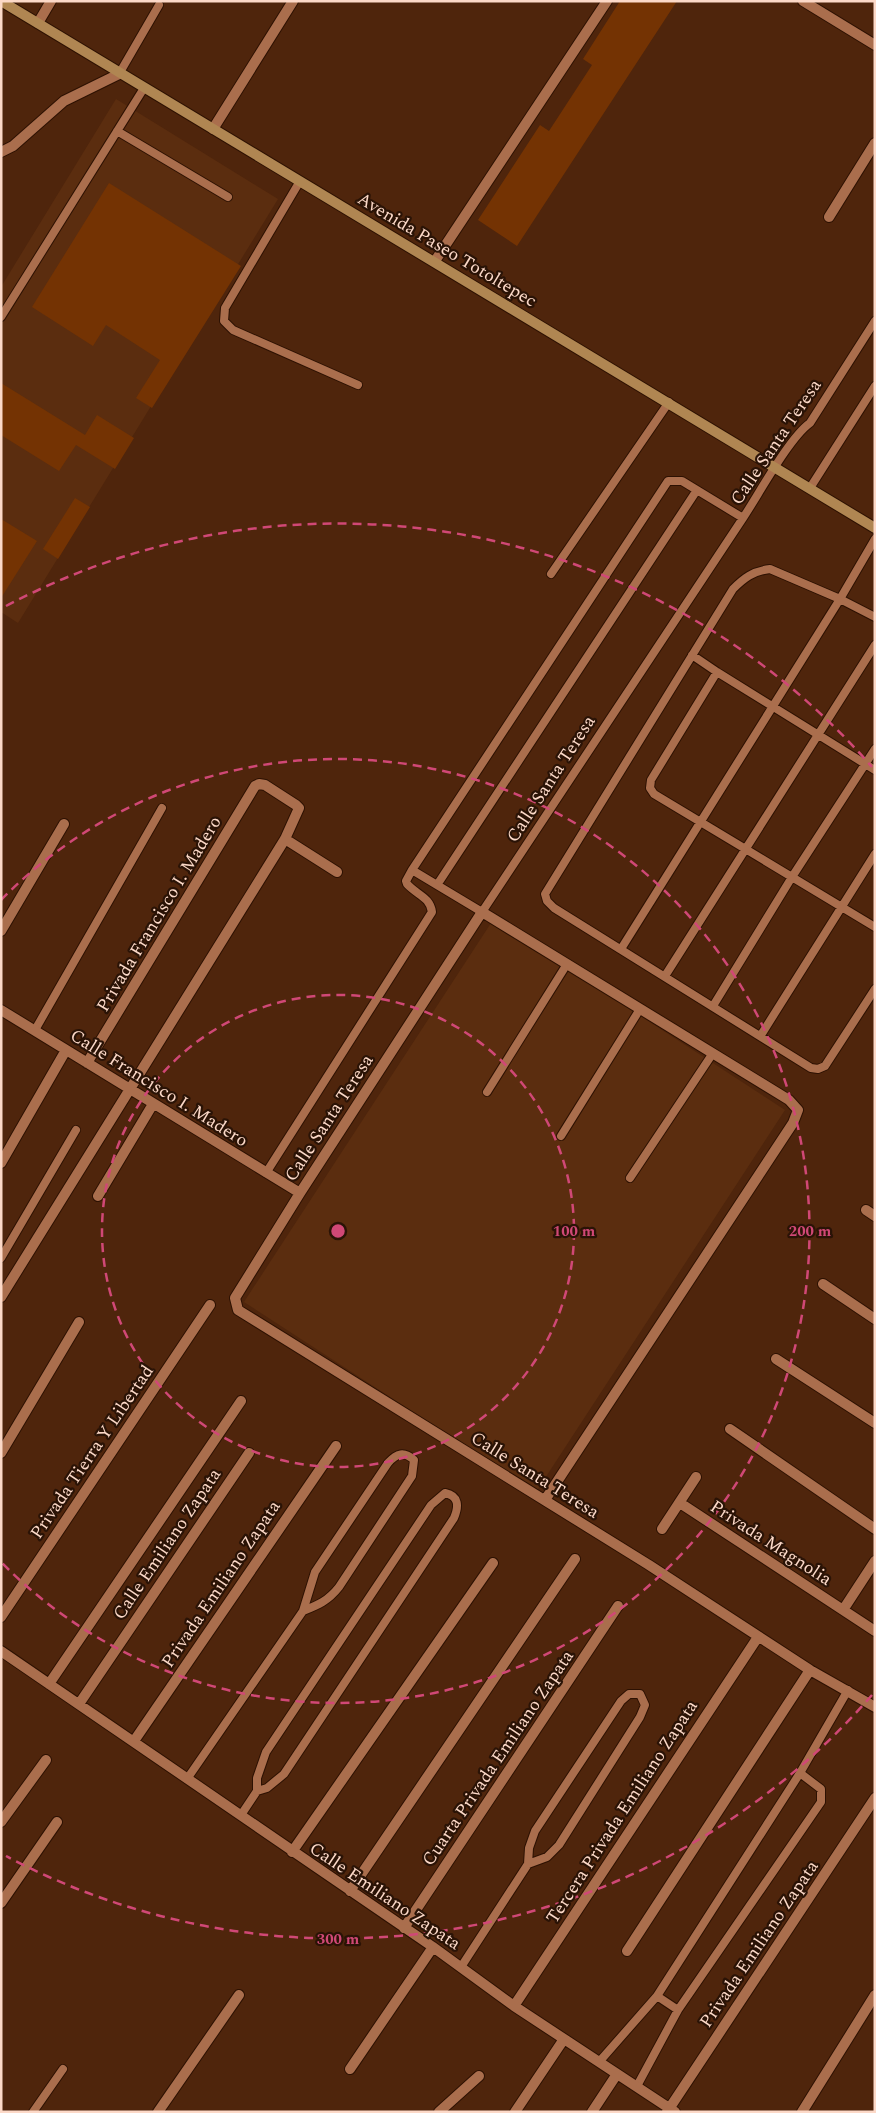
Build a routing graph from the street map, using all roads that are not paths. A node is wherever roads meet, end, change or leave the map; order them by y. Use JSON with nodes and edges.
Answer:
{"nodes":[{"id":1,"x":1,"y":1,"type":"edge"},
{"id":2,"x":51,"y":1,"type":"edge"},
{"id":3,"x":293,"y":1,"type":"edge"},
{"id":4,"x":607,"y":1,"type":"edge"},
{"id":5,"x":803,"y":1,"type":"edge"},
{"id":6,"x":159,"y":5,"type":"dead end"},
{"id":7,"x":38,"y":23,"type":"junction"},
{"id":8,"x":875,"y":44,"type":"edge"},
{"id":9,"x":119,"y":74,"type":"junction"},
{"id":10,"x":144,"y":88,"type":"junction"},
{"id":11,"x":213,"y":129,"type":"junction"},
{"id":12,"x":117,"y":131,"type":"junction"},
{"id":13,"x":875,"y":144,"type":"edge"},
{"id":14,"x":1,"y":152,"type":"edge"},
{"id":15,"x":300,"y":181,"type":"junction"},
{"id":16,"x":228,"y":197,"type":"dead end"},
{"id":17,"x":829,"y":217,"type":"dead end"},
{"id":18,"x":435,"y":261,"type":"junction"},
{"id":19,"x":1,"y":317,"type":"edge"},
{"id":20,"x":875,"y":321,"type":"edge"},
{"id":21,"x":358,"y":386,"type":"dead end"},
{"id":22,"x":875,"y":386,"type":"edge"},
{"id":23,"x":669,"y":402,"type":"junction"},
{"id":24,"x":776,"y":467,"type":"junction"},
{"id":25,"x":810,"y":488,"type":"junction"},
{"id":26,"x":697,"y":490,"type":"junction"},
{"id":27,"x":743,"y":518,"type":"junction"},
{"id":28,"x":875,"y":528,"type":"edge"},
{"id":29,"x":875,"y":539,"type":"edge"},
{"id":30,"x":551,"y":574,"type":"dead end"},
{"id":31,"x":840,"y":599,"type":"junction"},
{"id":32,"x":875,"y":617,"type":"edge"},
{"id":33,"x":875,"y":645,"type":"edge"},
{"id":34,"x":692,"y":655,"type":"junction"},
{"id":35,"x":717,"y":672,"type":"junction"},
{"id":36,"x":773,"y":706,"type":"junction"},
{"id":37,"x":817,"y":735,"type":"junction"},
{"id":38,"x":875,"y":749,"type":"edge"},
{"id":39,"x":865,"y":764,"type":"junction"},
{"id":40,"x":875,"y":770,"type":"edge"},
{"id":41,"x":162,"y":808,"type":"dead end"},
{"id":42,"x":699,"y":822,"type":"junction"},
{"id":43,"x":64,"y":824,"type":"dead end"},
{"id":44,"x":285,"y":839,"type":"junction"},
{"id":45,"x":745,"y":849,"type":"junction"},
{"id":46,"x":875,"y":854,"type":"edge"},
{"id":47,"x":412,"y":870,"type":"junction"},
{"id":48,"x":337,"y":872,"type":"dead end"},
{"id":49,"x":792,"y":877,"type":"junction"},
{"id":50,"x":438,"y":885,"type":"junction"},
{"id":51,"x":841,"y":906,"type":"junction"},
{"id":52,"x":482,"y":912,"type":"junction"},
{"id":53,"x":875,"y":926,"type":"edge"},
{"id":54,"x":1,"y":931,"type":"edge"},
{"id":55,"x":621,"y":949,"type":"junction"},
{"id":56,"x":567,"y":964,"type":"junction"},
{"id":57,"x":665,"y":976,"type":"junction"},
{"id":58,"x":875,"y":989,"type":"edge"},
{"id":59,"x":713,"y":1006,"type":"junction"},
{"id":60,"x":640,"y":1009,"type":"junction"},
{"id":61,"x":1,"y":1010,"type":"edge"},
{"id":62,"x":34,"y":1030,"type":"junction"},
{"id":63,"x":760,"y":1035,"type":"junction"},
{"id":64,"x":66,"y":1050,"type":"junction"},
{"id":65,"x":713,"y":1053,"type":"junction"},
{"id":66,"x":87,"y":1063,"type":"junction"},
{"id":67,"x":129,"y":1089,"type":"junction"},
{"id":68,"x":487,"y":1092,"type":"dead end"},
{"id":69,"x":153,"y":1104,"type":"junction"},
{"id":70,"x":76,"y":1130,"type":"dead end"},
{"id":71,"x":561,"y":1136,"type":"dead end"},
{"id":72,"x":1,"y":1163,"type":"edge"},
{"id":73,"x":266,"y":1173,"type":"junction"},
{"id":74,"x":630,"y":1178,"type":"dead end"},
{"id":75,"x":300,"y":1193,"type":"junction"},
{"id":76,"x":98,"y":1196,"type":"dead end"},
{"id":77,"x":1,"y":1258,"type":"edge"},
{"id":78,"x":823,"y":1284,"type":"dead end"},
{"id":79,"x":1,"y":1298,"type":"edge"},
{"id":80,"x":210,"y":1305,"type":"dead end"},
{"id":81,"x":875,"y":1319,"type":"edge"},
{"id":82,"x":79,"y":1322,"type":"dead end"},
{"id":83,"x":776,"y":1358,"type":"dead end"},
{"id":84,"x":241,"y":1401,"type":"dead end"},
{"id":85,"x":875,"y":1424,"type":"edge"},
{"id":86,"x":730,"y":1429,"type":"dead end"},
{"id":87,"x":336,"y":1446,"type":"dead end"},
{"id":88,"x":1,"y":1453,"type":"edge"},
{"id":89,"x":249,"y":1453,"type":"dead end"},
{"id":90,"x":696,"y":1477,"type":"dead end"},
{"id":91,"x":545,"y":1500,"type":"junction"},
{"id":92,"x":680,"y":1503,"type":"junction"},
{"id":93,"x":662,"y":1529,"type":"dead end"},
{"id":94,"x":875,"y":1529,"type":"edge"},
{"id":95,"x":575,"y":1559,"type":"dead end"},
{"id":96,"x":875,"y":1561,"type":"edge"},
{"id":97,"x":493,"y":1563,"type":"dead end"},
{"id":98,"x":618,"y":1606,"type":"dead end"},
{"id":99,"x":843,"y":1610,"type":"junction"},
{"id":100,"x":303,"y":1611,"type":"junction"},
{"id":101,"x":1,"y":1617,"type":"edge"},
{"id":102,"x":875,"y":1631,"type":"edge"},
{"id":103,"x":758,"y":1637,"type":"junction"},
{"id":104,"x":1,"y":1651,"type":"edge"},
{"id":105,"x":810,"y":1670,"type":"junction"},
{"id":106,"x":49,"y":1684,"type":"junction"},
{"id":107,"x":848,"y":1690,"type":"junction"},
{"id":108,"x":78,"y":1704,"type":"junction"},
{"id":109,"x":875,"y":1707,"type":"edge"},
{"id":110,"x":134,"y":1741,"type":"junction"},
{"id":111,"x":46,"y":1760,"type":"dead end"},
{"id":112,"x":800,"y":1773,"type":"junction"},
{"id":113,"x":187,"y":1779,"type":"junction"},
{"id":114,"x":257,"y":1791,"type":"junction"},
{"id":115,"x":875,"y":1798,"type":"edge"},
{"id":116,"x":241,"y":1816,"type":"junction"},
{"id":117,"x":1,"y":1822,"type":"edge"},
{"id":118,"x":57,"y":1822,"type":"dead end"},
{"id":119,"x":292,"y":1852,"type":"junction"},
{"id":120,"x":528,"y":1864,"type":"junction"},
{"id":121,"x":350,"y":1891,"type":"junction"},
{"id":122,"x":1,"y":1903,"type":"edge"},
{"id":123,"x":404,"y":1928,"type":"junction"},
{"id":124,"x":433,"y":1947,"type":"junction"},
{"id":125,"x":627,"y":1951,"type":"dead end"},
{"id":126,"x":461,"y":1967,"type":"junction"},
{"id":127,"x":239,"y":1995,"type":"dead end"},
{"id":128,"x":875,"y":1995,"type":"edge"},
{"id":129,"x":657,"y":1996,"type":"junction"},
{"id":130,"x":514,"y":2006,"type":"junction"},
{"id":131,"x":678,"y":2010,"type":"junction"},
{"id":132,"x":564,"y":2039,"type":"junction"},
{"id":133,"x":599,"y":2062,"type":"junction"},
{"id":134,"x":350,"y":2068,"type":"dead end"},
{"id":135,"x":63,"y":2069,"type":"dead end"},
{"id":136,"x":617,"y":2074,"type":"junction"},
{"id":137,"x":479,"y":2076,"type":"dead end"},
{"id":138,"x":637,"y":2086,"type":"junction"},
{"id":139,"x":670,"y":2111,"type":"edge"},
{"id":140,"x":34,"y":2112,"type":"edge"},
{"id":141,"x":158,"y":2112,"type":"edge"},
{"id":142,"x":440,"y":2112,"type":"edge"},
{"id":143,"x":515,"y":2112,"type":"edge"},
{"id":144,"x":592,"y":2112,"type":"edge"},
{"id":145,"x":802,"y":2112,"type":"edge"}],
"edges":[{"from":1,"to":7,"type":"main road","name":"Avenida Paseo Totoltepec"},
{"from":2,"to":7,"type":"street"},
{"from":3,"to":11,"type":"street"},
{"from":4,"to":18,"type":"street"},
{"from":5,"to":8,"type":"street"},
{"from":6,"to":9,"type":"lane"},
{"from":7,"to":9,"type":"main road","name":"Avenida Paseo Totoltepec"},
{"from":9,"to":10,"type":"main road","name":"Avenida Paseo Totoltepec"},
{"from":9,"to":14,"type":"street"},
{"from":10,"to":11,"type":"main road","name":"Avenida Paseo Totoltepec"},
{"from":10,"to":12,"type":"lane"},
{"from":11,"to":15,"type":"main road","name":"Avenida Paseo Totoltepec"},
{"from":12,"to":16,"type":"lane"},
{"from":12,"to":19,"type":"lane"},
{"from":13,"to":17,"type":"street"},
{"from":15,"to":18,"type":"main road","name":"Avenida Paseo Totoltepec"},
{"from":15,"to":21,"type":"lane"},
{"from":18,"to":23,"type":"main road","name":"Avenida Paseo Totoltepec"},
{"from":20,"to":24,"type":"lane","name":"Calle Santa Teresa"},
{"from":22,"to":25,"type":"lane"},
{"from":23,"to":24,"type":"main road","name":"Avenida Paseo Totoltepec"},
{"from":23,"to":30,"type":"lane"},
{"from":24,"to":25,"type":"main road","name":"Avenida Paseo Totoltepec"},
{"from":24,"to":27,"type":"lane","name":"Calle Santa Teresa"},
{"from":25,"to":28,"type":"main road","name":"Avenida Paseo Totoltepec"},
{"from":26,"to":27,"type":"lane"},
{"from":26,"to":47,"type":"lane"},
{"from":26,"to":50,"type":"lane"},
{"from":27,"to":52,"type":"lane","name":"Calle Santa Teresa"},
{"from":29,"to":31,"type":"lane"},
{"from":31,"to":32,"type":"lane"},
{"from":31,"to":34,"type":"lane"},
{"from":31,"to":36,"type":"lane"},
{"from":33,"to":37,"type":"lane"},
{"from":34,"to":35,"type":"lane"},
{"from":34,"to":55,"type":"lane"},
{"from":35,"to":36,"type":"lane"},
{"from":35,"to":42,"type":"lane"},
{"from":36,"to":37,"type":"lane"},
{"from":36,"to":42,"type":"lane"},
{"from":37,"to":39,"type":"lane"},
{"from":37,"to":45,"type":"lane"},
{"from":38,"to":39,"type":"lane"},
{"from":39,"to":40,"type":"lane"},
{"from":39,"to":49,"type":"lane"},
{"from":41,"to":62,"type":"lane"},
{"from":42,"to":45,"type":"lane"},
{"from":42,"to":55,"type":"lane"},
{"from":43,"to":54,"type":"street"},
{"from":44,"to":48,"type":"street"},
{"from":44,"to":66,"type":"street","name":"Privada Francisco I. Madero"},
{"from":44,"to":67,"type":"street"},
{"from":45,"to":49,"type":"lane"},
{"from":45,"to":57,"type":"lane"},
{"from":46,"to":51,"type":"lane"},
{"from":47,"to":50,"type":"lane"},
{"from":47,"to":73,"type":"lane"},
{"from":49,"to":51,"type":"lane"},
{"from":49,"to":59,"type":"lane"},
{"from":50,"to":52,"type":"lane"},
{"from":51,"to":53,"type":"lane"},
{"from":51,"to":63,"type":"lane"},
{"from":52,"to":56,"type":"street"},
{"from":52,"to":75,"type":"street","name":"Calle Santa Teresa"},
{"from":55,"to":57,"type":"lane"},
{"from":56,"to":60,"type":"street"},
{"from":56,"to":68,"type":"lane"},
{"from":57,"to":59,"type":"lane"},
{"from":58,"to":63,"type":"lane"},
{"from":59,"to":63,"type":"lane"},
{"from":60,"to":65,"type":"street"},
{"from":60,"to":71,"type":"lane"},
{"from":61,"to":62,"type":"street","name":"Calle Francisco I. Madero"},
{"from":62,"to":64,"type":"street","name":"Calle Francisco I. Madero"},
{"from":64,"to":66,"type":"street","name":"Calle Francisco I. Madero"},
{"from":64,"to":72,"type":"street"},
{"from":65,"to":74,"type":"lane"},
{"from":65,"to":91,"type":"street"},
{"from":66,"to":67,"type":"street","name":"Calle Francisco I. Madero"},
{"from":67,"to":69,"type":"street","name":"Calle Francisco I. Madero"},
{"from":67,"to":79,"type":"street"},
{"from":69,"to":73,"type":"street","name":"Calle Francisco I. Madero"},
{"from":69,"to":76,"type":"street"},
{"from":70,"to":77,"type":"lane"},
{"from":73,"to":75,"type":"street","name":"Calle Francisco I. Madero"},
{"from":75,"to":91,"type":"street","name":"Calle Santa Teresa"},
{"from":78,"to":81,"type":"street"},
{"from":80,"to":101,"type":"street","name":"Privada Tierra Y Libertad"},
{"from":82,"to":88,"type":"street"},
{"from":83,"to":85,"type":"street"},
{"from":84,"to":106,"type":"street"},
{"from":86,"to":94,"type":"street"},
{"from":87,"to":110,"type":"street","name":"Privada Emiliano Zapata"},
{"from":89,"to":108,"type":"street","name":"Calle Emiliano Zapata"},
{"from":90,"to":92,"type":"street"},
{"from":91,"to":103,"type":"street","name":"Calle Santa Teresa"},
{"from":92,"to":93,"type":"street"},
{"from":92,"to":99,"type":"street","name":"Privada Magnolia"},
{"from":95,"to":121,"type":"street"},
{"from":96,"to":99,"type":"street"},
{"from":97,"to":119,"type":"street"},
{"from":98,"to":123,"type":"street","name":"Cuarta Privada Emiliano Zapata"},
{"from":99,"to":102,"type":"street","name":"Privada Magnolia"},
{"from":100,"to":100,"type":"lane"},
{"from":100,"to":113,"type":"lane"},
{"from":103,"to":105,"type":"street","name":"Calle Santa Teresa"},
{"from":103,"to":130,"type":"street","name":"Tercera Privada Emiliano Zapata"},
{"from":104,"to":106,"type":"street","name":"Calle Emiliano Zapata"},
{"from":105,"to":107,"type":"street","name":"Calle Santa Teresa"},
{"from":105,"to":125,"type":"street"},
{"from":106,"to":108,"type":"street","name":"Calle Emiliano Zapata"},
{"from":107,"to":109,"type":"street","name":"Calle Santa Teresa"},
{"from":107,"to":112,"type":"lane"},
{"from":108,"to":110,"type":"street","name":"Calle Emiliano Zapata"},
{"from":110,"to":113,"type":"street","name":"Calle Emiliano Zapata"},
{"from":111,"to":117,"type":"street"},
{"from":112,"to":129,"type":"lane"},
{"from":112,"to":131,"type":"lane"},
{"from":113,"to":116,"type":"street","name":"Calle Emiliano Zapata"},
{"from":114,"to":114,"type":"lane"},
{"from":114,"to":116,"type":"lane"},
{"from":115,"to":139,"type":"street","name":"Privada Emiliano Zapata"},
{"from":116,"to":119,"type":"street","name":"Calle Emiliano Zapata"},
{"from":118,"to":122,"type":"street"},
{"from":119,"to":121,"type":"street","name":"Calle Emiliano Zapata"},
{"from":120,"to":120,"type":"lane"},
{"from":120,"to":126,"type":"lane"},
{"from":121,"to":123,"type":"street","name":"Calle Emiliano Zapata"},
{"from":123,"to":124,"type":"street","name":"Calle Emiliano Zapata"},
{"from":124,"to":126,"type":"street","name":"Calle Emiliano Zapata"},
{"from":124,"to":134,"type":"street"},
{"from":126,"to":130,"type":"street","name":"Calle Emiliano Zapata"},
{"from":127,"to":141,"type":"street"},
{"from":128,"to":145,"type":"street"},
{"from":129,"to":131,"type":"lane"},
{"from":129,"to":133,"type":"lane"},
{"from":130,"to":132,"type":"street","name":"Calle Emiliano Zapata"},
{"from":131,"to":138,"type":"lane"},
{"from":132,"to":133,"type":"street","name":"Calle Emiliano Zapata"},
{"from":132,"to":143,"type":"street"},
{"from":133,"to":136,"type":"street","name":"Calle Emiliano Zapata"},
{"from":135,"to":140,"type":"lane"},
{"from":136,"to":138,"type":"street","name":"Calle Emiliano Zapata"},
{"from":136,"to":144,"type":"street"},
{"from":137,"to":142,"type":"street"},
{"from":138,"to":139,"type":"street","name":"Calle Emiliano Zapata"}]}
